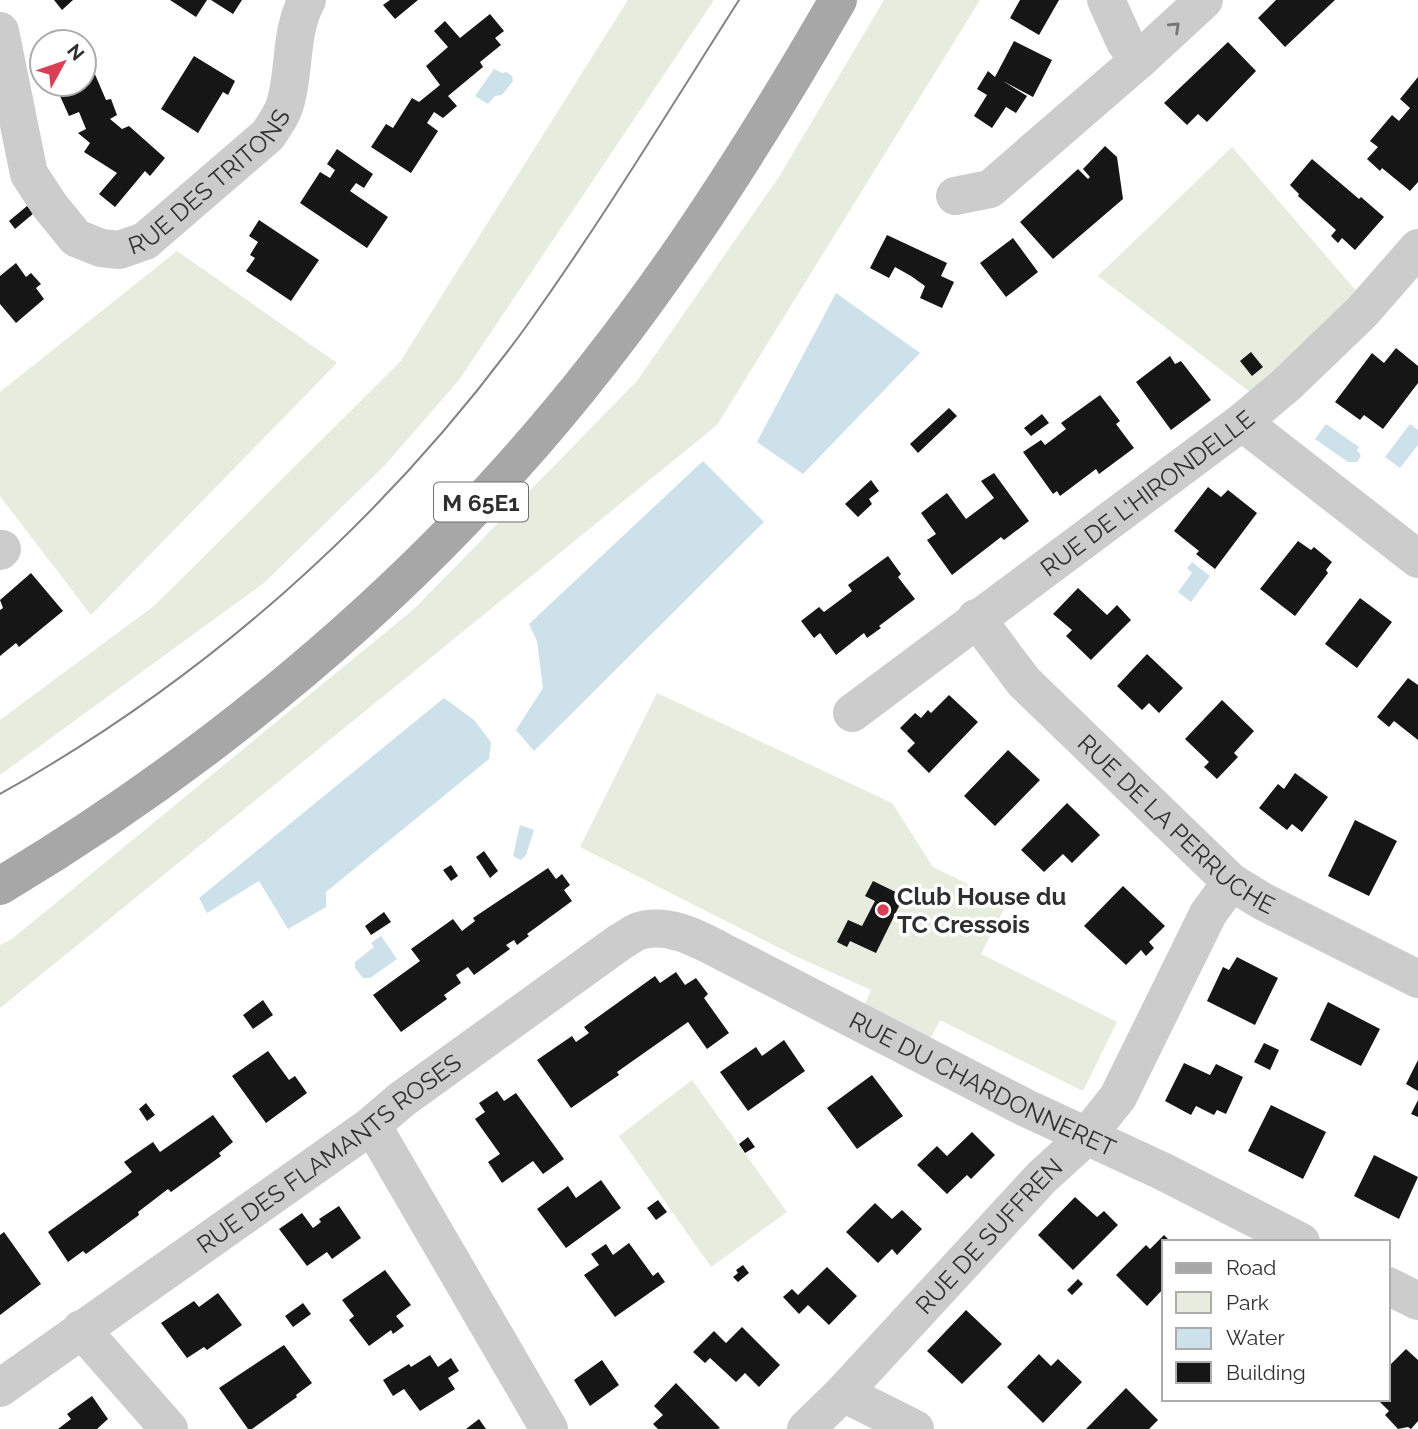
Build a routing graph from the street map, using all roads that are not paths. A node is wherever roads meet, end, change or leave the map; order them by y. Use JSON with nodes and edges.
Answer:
{"nodes":[{"id":1,"x":307,"y":0,"type":"edge"},
{"id":2,"x":838,"y":0,"type":"edge"},
{"id":3,"x":1106,"y":0,"type":"edge"},
{"id":4,"x":1204,"y":0,"type":"edge"},
{"id":5,"x":0,"y":31,"type":"edge"},
{"id":6,"x":1139,"y":60,"type":"junction"},
{"id":7,"x":955,"y":196,"type":"dead end"},
{"id":8,"x":1418,"y":248,"type":"edge"},
{"id":9,"x":1242,"y":422,"type":"junction"},
{"id":10,"x":1418,"y":559,"type":"edge"},
{"id":11,"x":976,"y":618,"type":"junction"},
{"id":12,"x":852,"y":713,"type":"dead end"},
{"id":13,"x":1231,"y":882,"type":"junction"},
{"id":14,"x":0,"y":886,"type":"edge"},
{"id":15,"x":663,"y":928,"type":"joint"},
{"id":16,"x":1418,"y":979,"type":"edge"},
{"id":17,"x":372,"y":1125,"type":"junction"},
{"id":18,"x":1087,"y":1136,"type":"junction"},
{"id":19,"x":1297,"y":1240,"type":"edge"},
{"id":20,"x":1390,"y":1287,"type":"edge"},
{"id":21,"x":1418,"y":1301,"type":"edge"},
{"id":22,"x":81,"y":1329,"type":"junction"},
{"id":23,"x":0,"y":1388,"type":"edge"},
{"id":24,"x":843,"y":1393,"type":"junction"},
{"id":25,"x":169,"y":1429,"type":"edge"},
{"id":26,"x":548,"y":1429,"type":"edge"},
{"id":27,"x":806,"y":1429,"type":"edge"},
{"id":28,"x":915,"y":1429,"type":"edge"}],
"edges":[{"from":1,"to":5,"type":"street","name":"RUE DES TRITONS"},
{"from":2,"to":14,"type":"main road","number":"M 65E1"},
{"from":3,"to":6,"type":"street"},
{"from":6,"to":4,"type":"street","one_way":true},
{"from":6,"to":7,"type":"street"},
{"from":8,"to":9,"type":"street","name":"RUE DE L'HIRONDELLE"},
{"from":9,"to":10,"type":"street"},
{"from":9,"to":11,"type":"street","name":"RUE DE L'HIRONDELLE"},
{"from":11,"to":12,"type":"street","name":"RUE DE L'HIRONDELLE"},
{"from":11,"to":13,"type":"street","name":"RUE DE LA PERRUCHE"},
{"from":13,"to":16,"type":"street","name":"RUE DE LA PERRUCHE"},
{"from":13,"to":18,"type":"street","name":"RUE DE SUFFREN"},
{"from":15,"to":17,"type":"street","name":"RUE DES FLAMANTS ROSES"},
{"from":15,"to":18,"type":"street","name":"RUE DU CHARDONNERET"},
{"from":17,"to":22,"type":"street","name":"RUE DES FLAMANTS ROSES"},
{"from":17,"to":26,"type":"street"},
{"from":18,"to":19,"type":"street","name":"RUE DU CHARDONNERET"},
{"from":18,"to":24,"type":"street","name":"RUE DE SUFFREN"},
{"from":20,"to":21,"type":"street"},
{"from":22,"to":23,"type":"street","name":"RUE DES FLAMANTS ROSES"},
{"from":22,"to":25,"type":"street"},
{"from":24,"to":27,"type":"street","name":"RUE DE SUFFREN"},
{"from":24,"to":28,"type":"street"}]}
